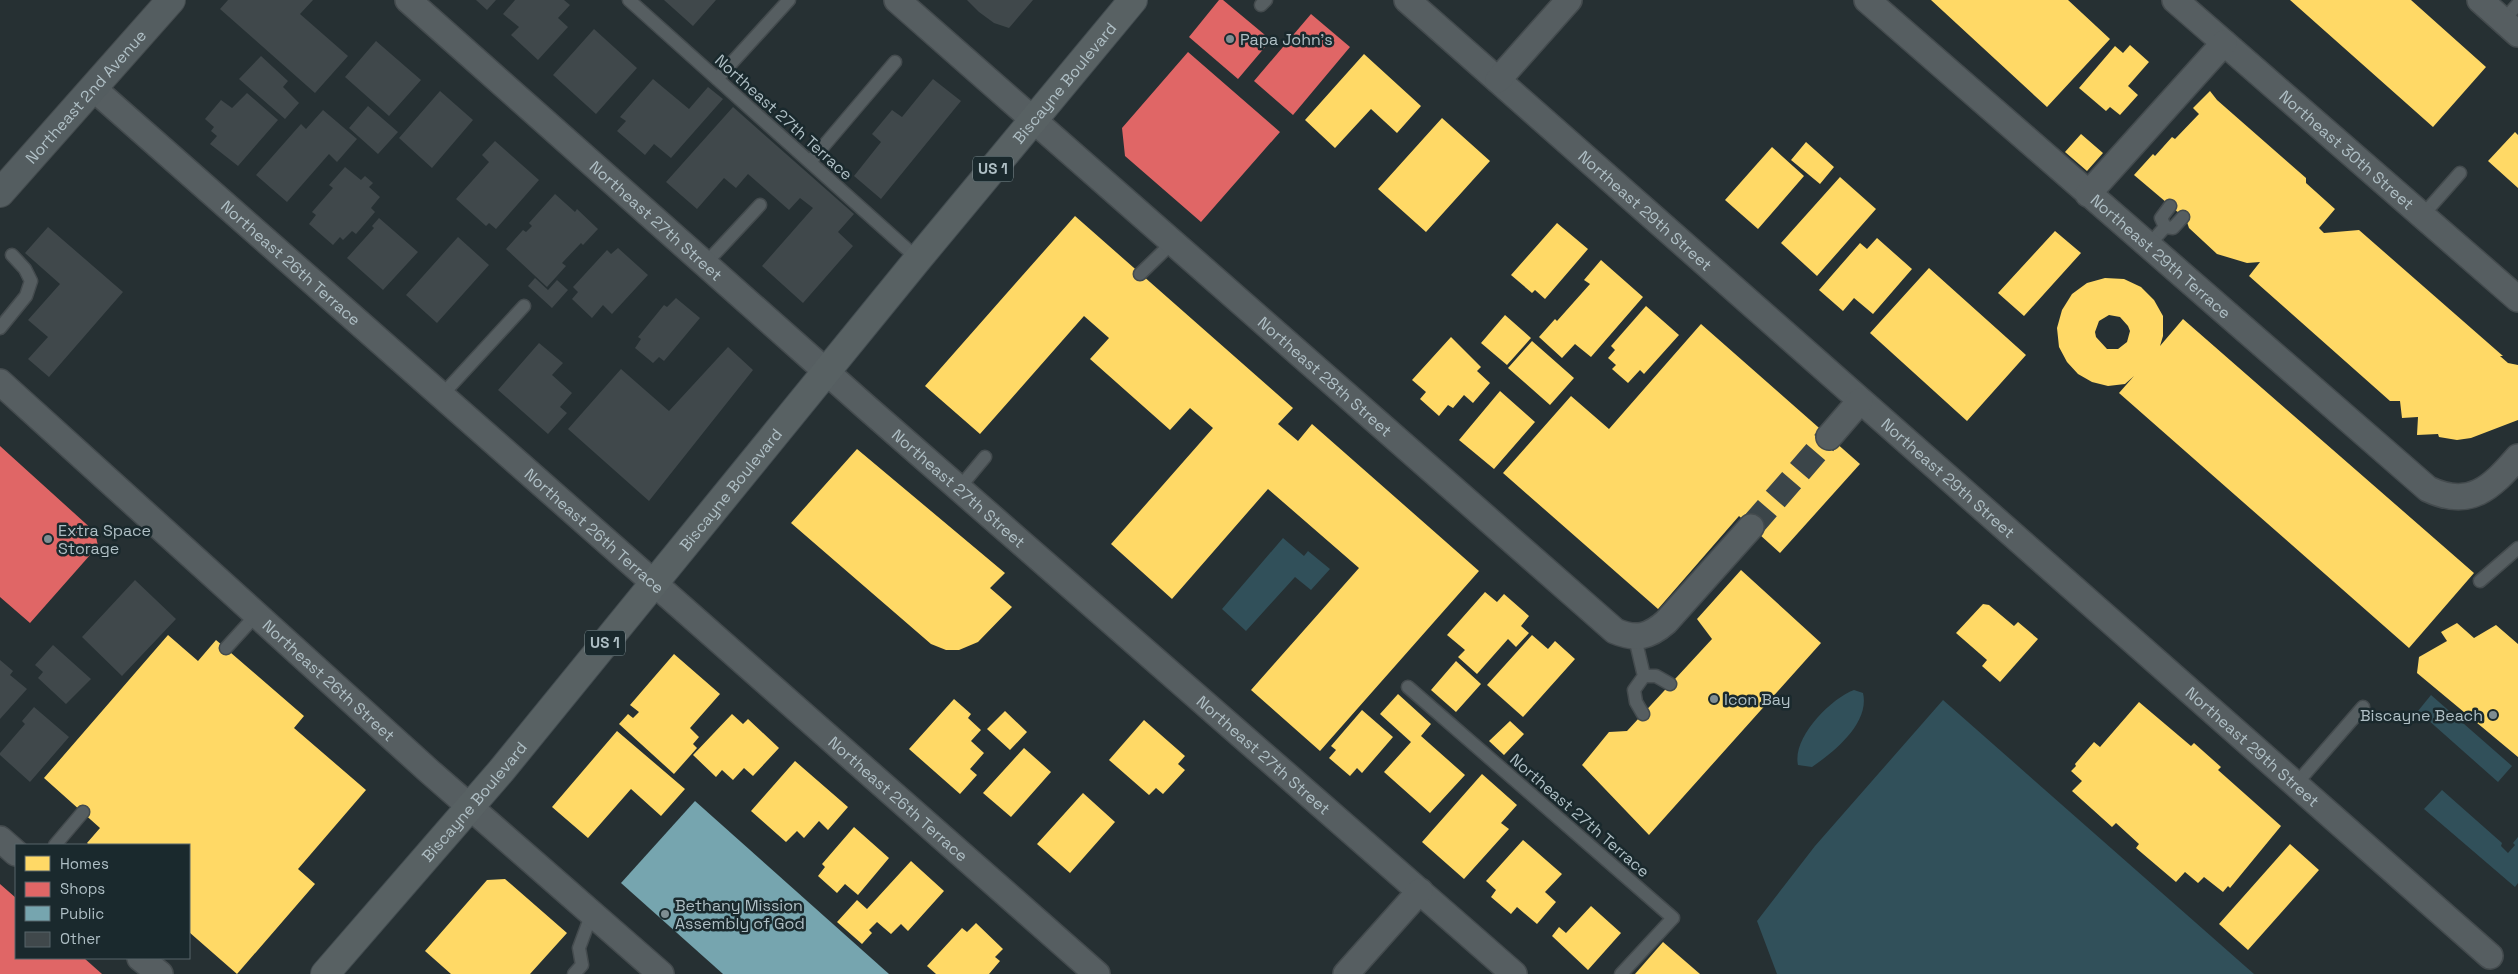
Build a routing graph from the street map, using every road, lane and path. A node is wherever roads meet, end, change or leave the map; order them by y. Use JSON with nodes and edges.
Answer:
{"nodes":[{"id":1,"x":171,"y":0,"type":"edge"},
{"id":2,"x":408,"y":0,"type":"edge"},
{"id":3,"x":629,"y":0,"type":"edge"},
{"id":4,"x":789,"y":0,"type":"edge"},
{"id":5,"x":897,"y":0,"type":"edge"},
{"id":6,"x":1133,"y":0,"type":"edge"},
{"id":7,"x":1407,"y":0,"type":"edge"},
{"id":8,"x":1569,"y":0,"type":"edge"},
{"id":9,"x":1866,"y":0,"type":"edge"},
{"id":10,"x":2175,"y":0,"type":"edge"},
{"id":11,"x":2480,"y":0,"type":"edge"},
{"id":12,"x":2513,"y":20,"type":"edge"},
{"id":13,"x":2224,"y":43,"type":"junction"},
{"id":14,"x":895,"y":62,"type":"dead end"},
{"id":15,"x":717,"y":79,"type":"junction"},
{"id":16,"x":1498,"y":80,"type":"junction"},
{"id":17,"x":93,"y":88,"type":"junction"},
{"id":18,"x":1035,"y":121,"type":"junction"},
{"id":19,"x":810,"y":162,"type":"junction"},
{"id":20,"x":2460,"y":173,"type":"dead end"},
{"id":21,"x":0,"y":192,"type":"edge"},
{"id":22,"x":2088,"y":194,"type":"junction"},
{"id":23,"x":760,"y":205,"type":"dead end"},
{"id":24,"x":2170,"y":206,"type":"dead end"},
{"id":25,"x":2422,"y":216,"type":"junction"},
{"id":26,"x":2183,"y":217,"type":"dead end"},
{"id":27,"x":2164,"y":227,"type":"junction"},
{"id":28,"x":1173,"y":242,"type":"junction"},
{"id":29,"x":2147,"y":246,"type":"junction"},
{"id":30,"x":12,"y":255,"type":"dead end"},
{"id":31,"x":918,"y":259,"type":"junction"},
{"id":32,"x":706,"y":263,"type":"junction"},
{"id":33,"x":1140,"y":274,"type":"dead end"},
{"id":34,"x":2518,"y":299,"type":"edge"},
{"id":35,"x":524,"y":306,"type":"dead end"},
{"id":36,"x":0,"y":328,"type":"edge"},
{"id":37,"x":828,"y":372,"type":"junction"},
{"id":38,"x":0,"y":382,"type":"edge"},
{"id":39,"x":442,"y":395,"type":"junction"},
{"id":40,"x":1860,"y":401,"type":"junction"},
{"id":41,"x":1829,"y":437,"type":"tunnel mouth"},
{"id":42,"x":985,"y":456,"type":"dead end"},
{"id":43,"x":2518,"y":457,"type":"edge"},
{"id":44,"x":960,"y":487,"type":"junction"},
{"id":45,"x":1751,"y":527,"type":"tunnel mouth"},
{"id":46,"x":2518,"y":548,"type":"edge"},
{"id":47,"x":2480,"y":581,"type":"dead end"},
{"id":48,"x":654,"y":583,"type":"junction"},
{"id":49,"x":257,"y":614,"type":"junction"},
{"id":50,"x":1635,"y":638,"type":"junction"},
{"id":51,"x":226,"y":648,"type":"dead end"},
{"id":52,"x":1644,"y":676,"type":"junction"},
{"id":53,"x":1670,"y":684,"type":"dead end"},
{"id":54,"x":1408,"y":687,"type":"dead end"},
{"id":55,"x":2363,"y":707,"type":"dead end"},
{"id":56,"x":1643,"y":714,"type":"dead end"},
{"id":57,"x":2296,"y":784,"type":"junction"},
{"id":58,"x":471,"y":807,"type":"junction"},
{"id":59,"x":83,"y":812,"type":"dead end"},
{"id":60,"x":0,"y":839,"type":"edge"},
{"id":61,"x":56,"y":844,"type":"edge"},
{"id":62,"x":15,"y":852,"type":"edge"},
{"id":63,"x":1420,"y":891,"type":"junction"},
{"id":64,"x":592,"y":913,"type":"junction"},
{"id":65,"x":2490,"y":956,"type":"dead end"},
{"id":66,"x":141,"y":959,"type":"edge"},
{"id":67,"x":160,"y":974,"type":"edge"},
{"id":68,"x":325,"y":974,"type":"edge"},
{"id":69,"x":574,"y":974,"type":"edge"},
{"id":70,"x":661,"y":974,"type":"edge"},
{"id":71,"x":1097,"y":974,"type":"edge"},
{"id":72,"x":1346,"y":974,"type":"edge"},
{"id":73,"x":1514,"y":974,"type":"edge"},
{"id":74,"x":1622,"y":974,"type":"edge"}],
"edges":[{"from":1,"to":17,"type":"main road","name":"Northeast 2nd Avenue"},
{"from":2,"to":32,"type":"street","name":"Northeast 27th Street"},
{"from":3,"to":15,"type":"lane","name":"Northeast 27th Terrace"},
{"from":4,"to":15,"type":"lane"},
{"from":5,"to":18,"type":"street","name":"Northeast 28th Street"},
{"from":6,"to":18,"type":"main road","name":"Biscayne Boulevard","number":"US 1"},
{"from":7,"to":16,"type":"street","name":"Northeast 29th Street"},
{"from":8,"to":16,"type":"street"},
{"from":9,"to":22,"type":"street","name":"Northeast 29th Terrace"},
{"from":10,"to":13,"type":"street","name":"Northeast 30th Street"},
{"from":11,"to":12,"type":"street"},
{"from":13,"to":22,"type":"street"},
{"from":13,"to":25,"type":"street","name":"Northeast 30th Street"},
{"from":14,"to":19,"type":"lane"},
{"from":15,"to":19,"type":"lane","name":"Northeast 27th Terrace"},
{"from":16,"to":40,"type":"street","name":"Northeast 29th Street"},
{"from":17,"to":21,"type":"main road","name":"Northeast 2nd Avenue"},
{"from":17,"to":39,"type":"street","name":"Northeast 26th Terrace"},
{"from":18,"to":28,"type":"street","name":"Northeast 28th Street"},
{"from":18,"to":31,"type":"main road","name":"Biscayne Boulevard","number":"US 1"},
{"from":19,"to":31,"type":"lane","name":"Northeast 27th Terrace"},
{"from":20,"to":25,"type":"lane"},
{"from":22,"to":29,"type":"street","name":"Northeast 29th Terrace"},
{"from":23,"to":32,"type":"lane"},
{"from":24,"to":27,"type":"lane"},
{"from":25,"to":34,"type":"street","name":"Northeast 30th Street"},
{"from":26,"to":27,"type":"lane"},
{"from":27,"to":29,"type":"lane"},
{"from":28,"to":33,"type":"lane"},
{"from":28,"to":50,"type":"street","name":"Northeast 28th Street"},
{"from":29,"to":43,"type":"street","name":"Northeast 29th Terrace"},
{"from":30,"to":36,"type":"lane"},
{"from":31,"to":37,"type":"main road","name":"Biscayne Boulevard","number":"US 1"},
{"from":32,"to":37,"type":"street","name":"Northeast 27th Street"},
{"from":35,"to":39,"type":"lane"},
{"from":37,"to":44,"type":"street","name":"Northeast 27th Street"},
{"from":37,"to":48,"type":"main road","name":"Biscayne Boulevard","number":"US 1"},
{"from":38,"to":49,"type":"street","name":"Northeast 26th Street"},
{"from":39,"to":48,"type":"street","name":"Northeast 26th Terrace"},
{"from":40,"to":41,"type":"street"},
{"from":40,"to":57,"type":"street","name":"Northeast 29th Street"},
{"from":42,"to":44,"type":"lane"},
{"from":44,"to":63,"type":"street","name":"Northeast 27th Street"},
{"from":45,"to":50,"type":"street"},
{"from":46,"to":47,"type":"lane"},
{"from":48,"to":58,"type":"main road","name":"Biscayne Boulevard","number":"US 1"},
{"from":48,"to":71,"type":"street","name":"Northeast 26th Terrace"},
{"from":49,"to":51,"type":"lane"},
{"from":49,"to":58,"type":"street","name":"Northeast 26th Street"},
{"from":50,"to":52,"type":"lane"},
{"from":52,"to":53,"type":"lane"},
{"from":52,"to":56,"type":"lane"},
{"from":54,"to":74,"type":"lane","name":"Northeast 27th Terrace"},
{"from":55,"to":57,"type":"lane"},
{"from":57,"to":65,"type":"street","name":"Northeast 29th Street"},
{"from":58,"to":64,"type":"street","name":"Northeast 26th Street"},
{"from":58,"to":68,"type":"main road","name":"Biscayne Boulevard","number":"US 1"},
{"from":59,"to":61,"type":"lane"},
{"from":60,"to":62,"type":"street"},
{"from":63,"to":72,"type":"street"},
{"from":63,"to":73,"type":"street","name":"Northeast 27th Street"},
{"from":64,"to":69,"type":"lane"},
{"from":64,"to":70,"type":"street","name":"Northeast 26th Street"},
{"from":66,"to":67,"type":"street"}]}
